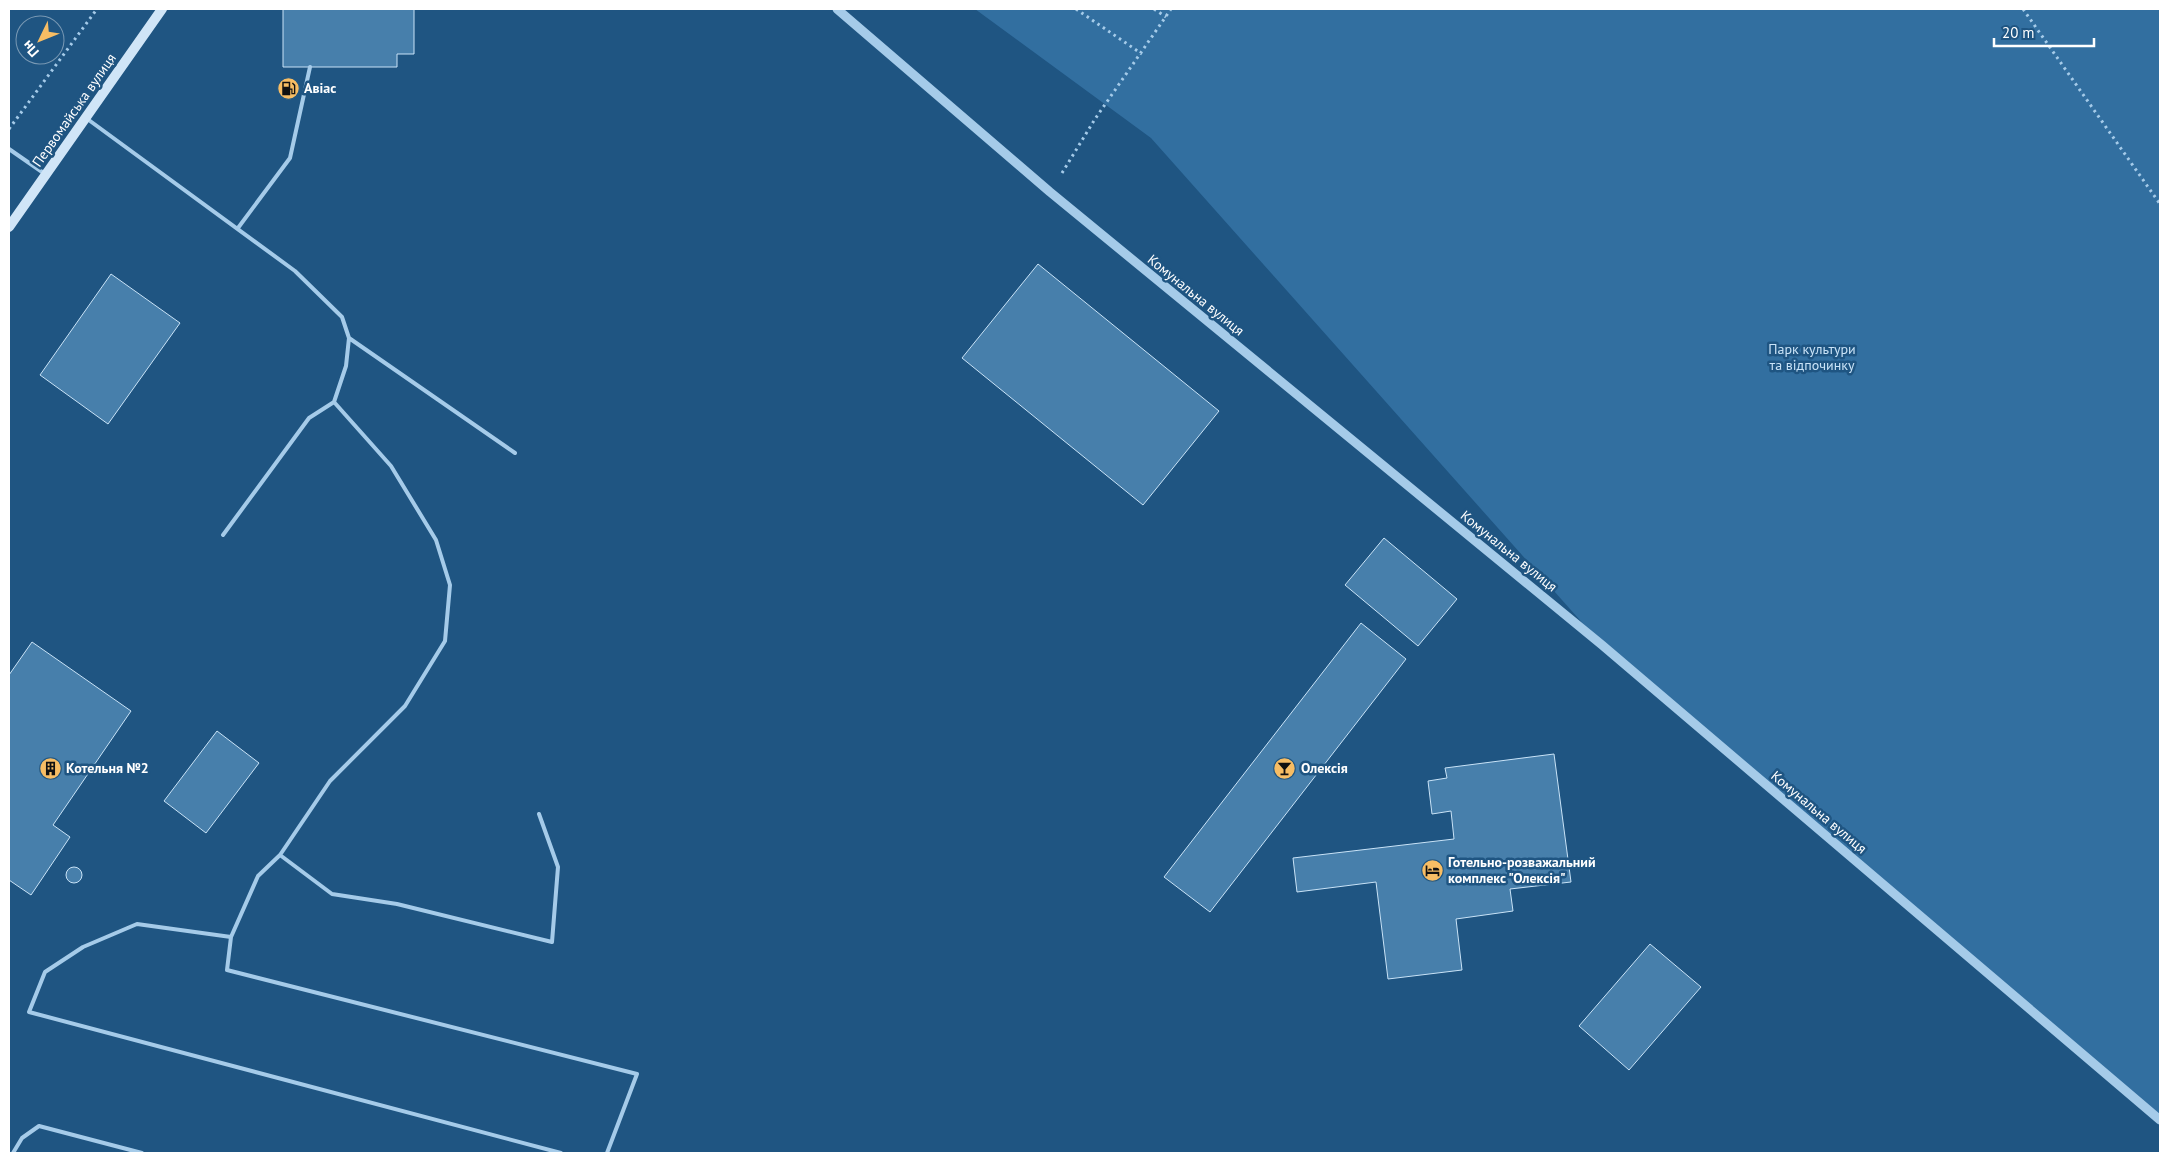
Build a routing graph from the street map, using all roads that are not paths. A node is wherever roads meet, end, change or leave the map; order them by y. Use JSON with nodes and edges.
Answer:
{"nodes":[{"id":1,"x":162,"y":9,"type":"edge"},
{"id":2,"x":837,"y":9,"type":"edge"},
{"id":3,"x":310,"y":67,"type":"dead end"},
{"id":4,"x":85,"y":117,"type":"junction"},
{"id":5,"x":9,"y":149,"type":"edge"},
{"id":6,"x":45,"y":174,"type":"junction"},
{"id":7,"x":9,"y":227,"type":"edge"},
{"id":8,"x":238,"y":228,"type":"junction"},
{"id":9,"x":349,"y":338,"type":"junction"},
{"id":10,"x":334,"y":402,"type":"junction"},
{"id":11,"x":515,"y":452,"type":"dead end"},
{"id":12,"x":222,"y":535,"type":"dead end"},
{"id":13,"x":539,"y":814,"type":"dead end"},
{"id":14,"x":280,"y":855,"type":"junction"},
{"id":15,"x":231,"y":937,"type":"junction"},
{"id":16,"x":2160,"y":1120,"type":"edge"},
{"id":17,"x":13,"y":1153,"type":"edge"},
{"id":18,"x":142,"y":1153,"type":"edge"},
{"id":19,"x":561,"y":1153,"type":"edge"},
{"id":20,"x":607,"y":1153,"type":"edge"}],
"edges":[{"from":1,"to":4,"type":"main road","name":"Первомайська вулиця"},
{"from":2,"to":16,"type":"street","name":"Комунальна вулиця"},
{"from":3,"to":8,"type":"lane"},
{"from":4,"to":6,"type":"main road","name":"Первомайська вулиця"},
{"from":4,"to":8,"type":"lane"},
{"from":5,"to":6,"type":"lane"},
{"from":6,"to":7,"type":"main road","name":"Первомайська вулиця"},
{"from":8,"to":9,"type":"lane"},
{"from":9,"to":10,"type":"lane"},
{"from":9,"to":11,"type":"lane"},
{"from":10,"to":12,"type":"lane"},
{"from":10,"to":14,"type":"lane"},
{"from":13,"to":14,"type":"lane"},
{"from":14,"to":15,"type":"lane"},
{"from":15,"to":19,"type":"lane"},
{"from":15,"to":20,"type":"lane"},
{"from":17,"to":18,"type":"lane"}]}
